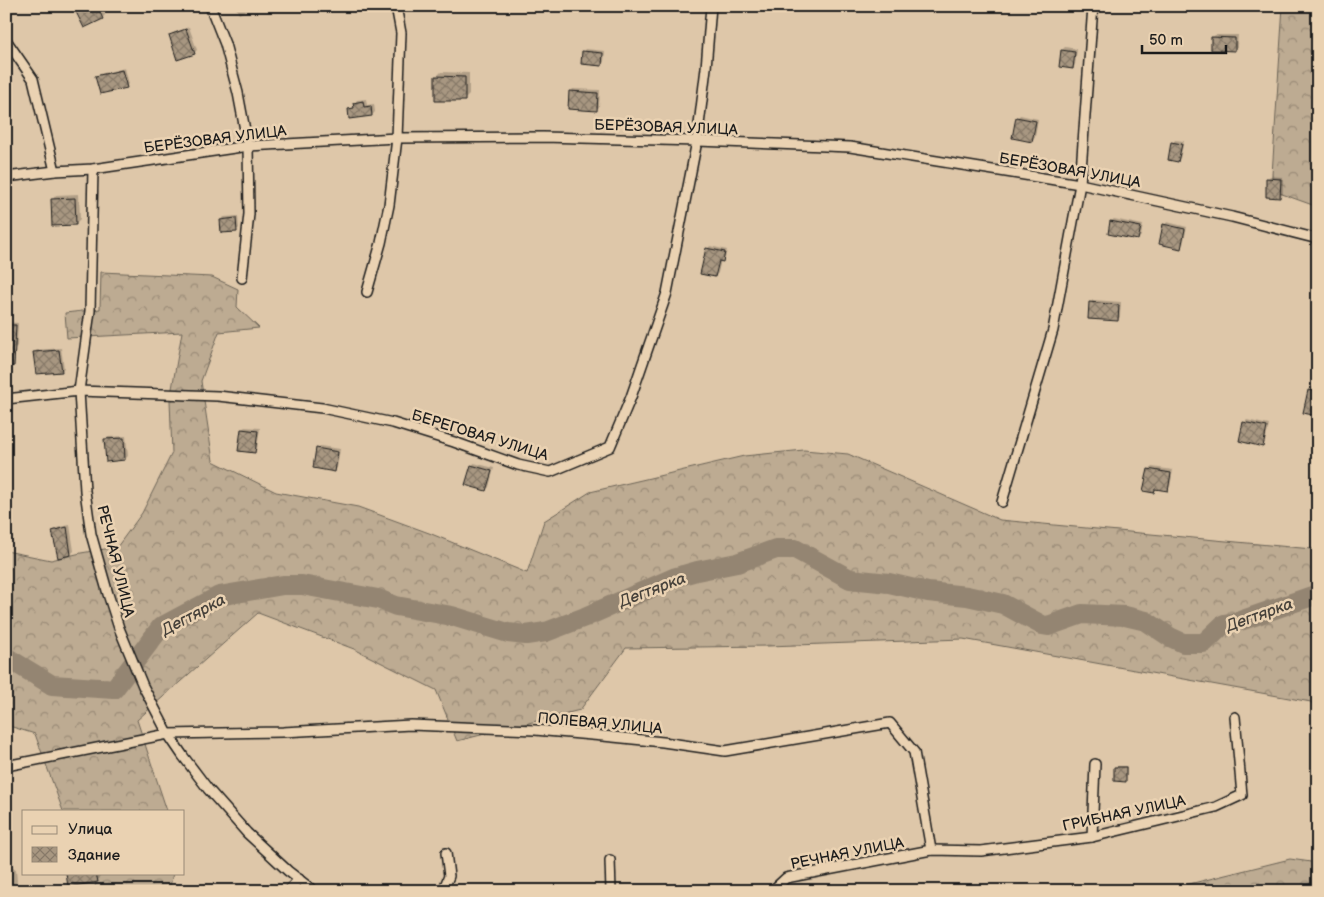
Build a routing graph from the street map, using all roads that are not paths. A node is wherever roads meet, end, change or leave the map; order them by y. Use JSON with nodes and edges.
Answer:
{"nodes":[{"id":1,"x":210,"y":6,"type":"edge"},
{"id":2,"x":396,"y":6,"type":"edge"},
{"id":3,"x":710,"y":6,"type":"edge"},
{"id":4,"x":1093,"y":6,"type":"edge"},
{"id":5,"x":6,"y":40,"type":"edge"},
{"id":6,"x":397,"y":138,"type":"junction"},
{"id":7,"x":697,"y":141,"type":"junction"},
{"id":8,"x":248,"y":146,"type":"junction"},
{"id":9,"x":93,"y":169,"type":"junction"},
{"id":10,"x":55,"y":171,"type":"junction"},
{"id":11,"x":6,"y":177,"type":"edge"},
{"id":12,"x":1080,"y":184,"type":"junction"},
{"id":13,"x":1318,"y":239,"type":"edge"},
{"id":14,"x":242,"y":278,"type":"dead end"},
{"id":15,"x":367,"y":292,"type":"dead end"},
{"id":16,"x":79,"y":391,"type":"junction"},
{"id":17,"x":6,"y":399,"type":"edge"},
{"id":18,"x":1002,"y":502,"type":"dead end"},
{"id":19,"x":1235,"y":717,"type":"dead end"},
{"id":20,"x":168,"y":734,"type":"junction"},
{"id":21,"x":1095,"y":764,"type":"dead end"},
{"id":22,"x":6,"y":766,"type":"edge"},
{"id":23,"x":1092,"y":837,"type":"junction"},
{"id":24,"x":931,"y":850,"type":"junction"},
{"id":25,"x":446,"y":853,"type":"dead end"},
{"id":26,"x":610,"y":860,"type":"dead end"},
{"id":27,"x":299,"y":879,"type":"junction"},
{"id":28,"x":288,"y":891,"type":"edge"},
{"id":29,"x":314,"y":891,"type":"edge"},
{"id":30,"x":443,"y":891,"type":"edge"},
{"id":31,"x":611,"y":891,"type":"edge"},
{"id":32,"x":772,"y":891,"type":"edge"}],
"edges":[{"from":1,"to":8,"type":"street"},
{"from":2,"to":6,"type":"street"},
{"from":3,"to":7,"type":"street","name":"БЕРЕГОВАЯ УЛИЦА"},
{"from":4,"to":12,"type":"street"},
{"from":5,"to":10,"type":"street"},
{"from":6,"to":7,"type":"street","name":"БЕРЁЗОВАЯ УЛИЦА"},
{"from":6,"to":8,"type":"street","name":"БЕРЁЗОВАЯ УЛИЦА"},
{"from":6,"to":15,"type":"street"},
{"from":7,"to":12,"type":"street","name":"БЕРЁЗОВАЯ УЛИЦА"},
{"from":7,"to":16,"type":"street","name":"БЕРЕГОВАЯ УЛИЦА"},
{"from":8,"to":9,"type":"street","name":"БЕРЁЗОВАЯ УЛИЦА"},
{"from":8,"to":14,"type":"street"},
{"from":9,"to":10,"type":"street","name":"БЕРЁЗОВАЯ УЛИЦА"},
{"from":9,"to":16,"type":"street","name":"РЕЧНАЯ УЛИЦА"},
{"from":10,"to":11,"type":"street","name":"БЕРЁЗОВАЯ УЛИЦА"},
{"from":12,"to":13,"type":"street","name":"БЕРЁЗОВАЯ УЛИЦА"},
{"from":12,"to":18,"type":"street"},
{"from":16,"to":17,"type":"street","name":"БЕРЕГОВАЯ УЛИЦА"},
{"from":16,"to":20,"type":"street","name":"РЕЧНАЯ УЛИЦА"},
{"from":19,"to":23,"type":"street","name":"ГРИБНАЯ УЛИЦА"},
{"from":20,"to":22,"type":"street"},
{"from":20,"to":24,"type":"street","name":"ПОЛЕВАЯ УЛИЦА"},
{"from":20,"to":27,"type":"street","name":"РЕЧНАЯ УЛИЦА"},
{"from":21,"to":23,"type":"street"},
{"from":23,"to":24,"type":"street","name":"ГРИБНАЯ УЛИЦА"},
{"from":24,"to":32,"type":"street","name":"РЕЧНАЯ УЛИЦА"},
{"from":25,"to":30,"type":"street"},
{"from":26,"to":31,"type":"street"},
{"from":27,"to":28,"type":"street"},
{"from":27,"to":29,"type":"street","name":"РЕЧНАЯ УЛИЦА"}]}
